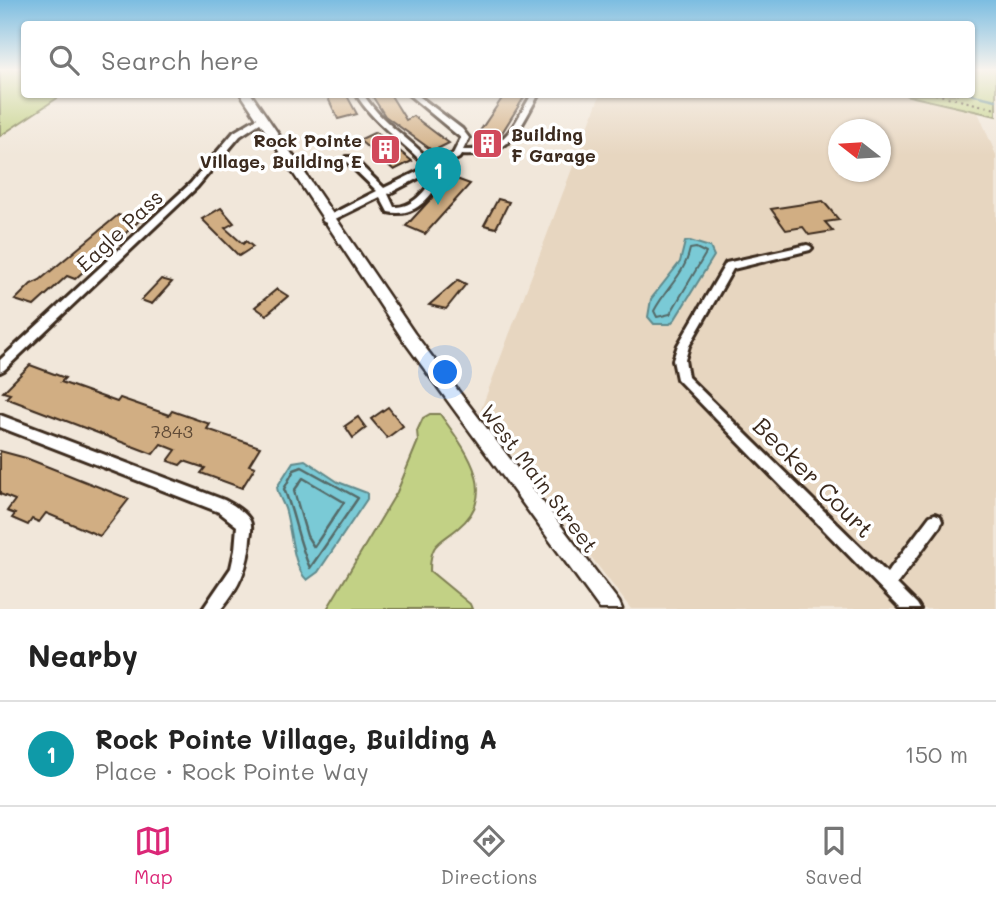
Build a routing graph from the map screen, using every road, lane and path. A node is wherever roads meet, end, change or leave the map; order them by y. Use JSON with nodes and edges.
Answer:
{"nodes":[{"id":1,"x":249,"y":98,"type":"edge"},
{"id":2,"x":361,"y":98,"type":"edge"},
{"id":3,"x":416,"y":98,"type":"edge"},
{"id":4,"x":533,"y":98,"type":"edge"},
{"id":5,"x":952,"y":98,"type":"edge"},
{"id":6,"x":996,"y":109,"type":"edge"},
{"id":7,"x":262,"y":119,"type":"junction"},
{"id":8,"x":459,"y":152,"type":"junction"},
{"id":9,"x":349,"y":159,"type":"dead end"},
{"id":10,"x":432,"y":168,"type":"junction"},
{"id":11,"x":382,"y":191,"type":"junction"},
{"id":12,"x":327,"y":220,"type":"junction"},
{"id":13,"x":807,"y":248,"type":"dead end"},
{"id":14,"x":0,"y":367,"type":"edge"},
{"id":15,"x":0,"y":421,"type":"edge"},
{"id":16,"x":935,"y":521,"type":"dead end"},
{"id":17,"x":888,"y":584,"type":"junction"},
{"id":18,"x":211,"y":609,"type":"edge"},
{"id":19,"x":612,"y":609,"type":"edge"},
{"id":20,"x":912,"y":609,"type":"edge"}],
"edges":[{"from":1,"to":7,"type":"main road","name":"West Main Street"},
{"from":2,"to":10,"type":"street"},
{"from":3,"to":8,"type":"street"},
{"from":4,"to":8,"type":"street"},
{"from":5,"to":6,"type":"path"},
{"from":7,"to":12,"type":"main road","name":"West Main Street"},
{"from":7,"to":14,"type":"street","name":"Eagle Pass"},
{"from":8,"to":10,"type":"street"},
{"from":9,"to":11,"type":"street"},
{"from":10,"to":11,"type":"street"},
{"from":10,"to":11,"type":"street"},
{"from":11,"to":12,"type":"street"},
{"from":12,"to":19,"type":"main road","name":"West Main Street"},
{"from":13,"to":17,"type":"street","name":"Becker Court"},
{"from":15,"to":18,"type":"street"},
{"from":16,"to":17,"type":"street"},
{"from":17,"to":20,"type":"street","name":"Becker Court"}]}
